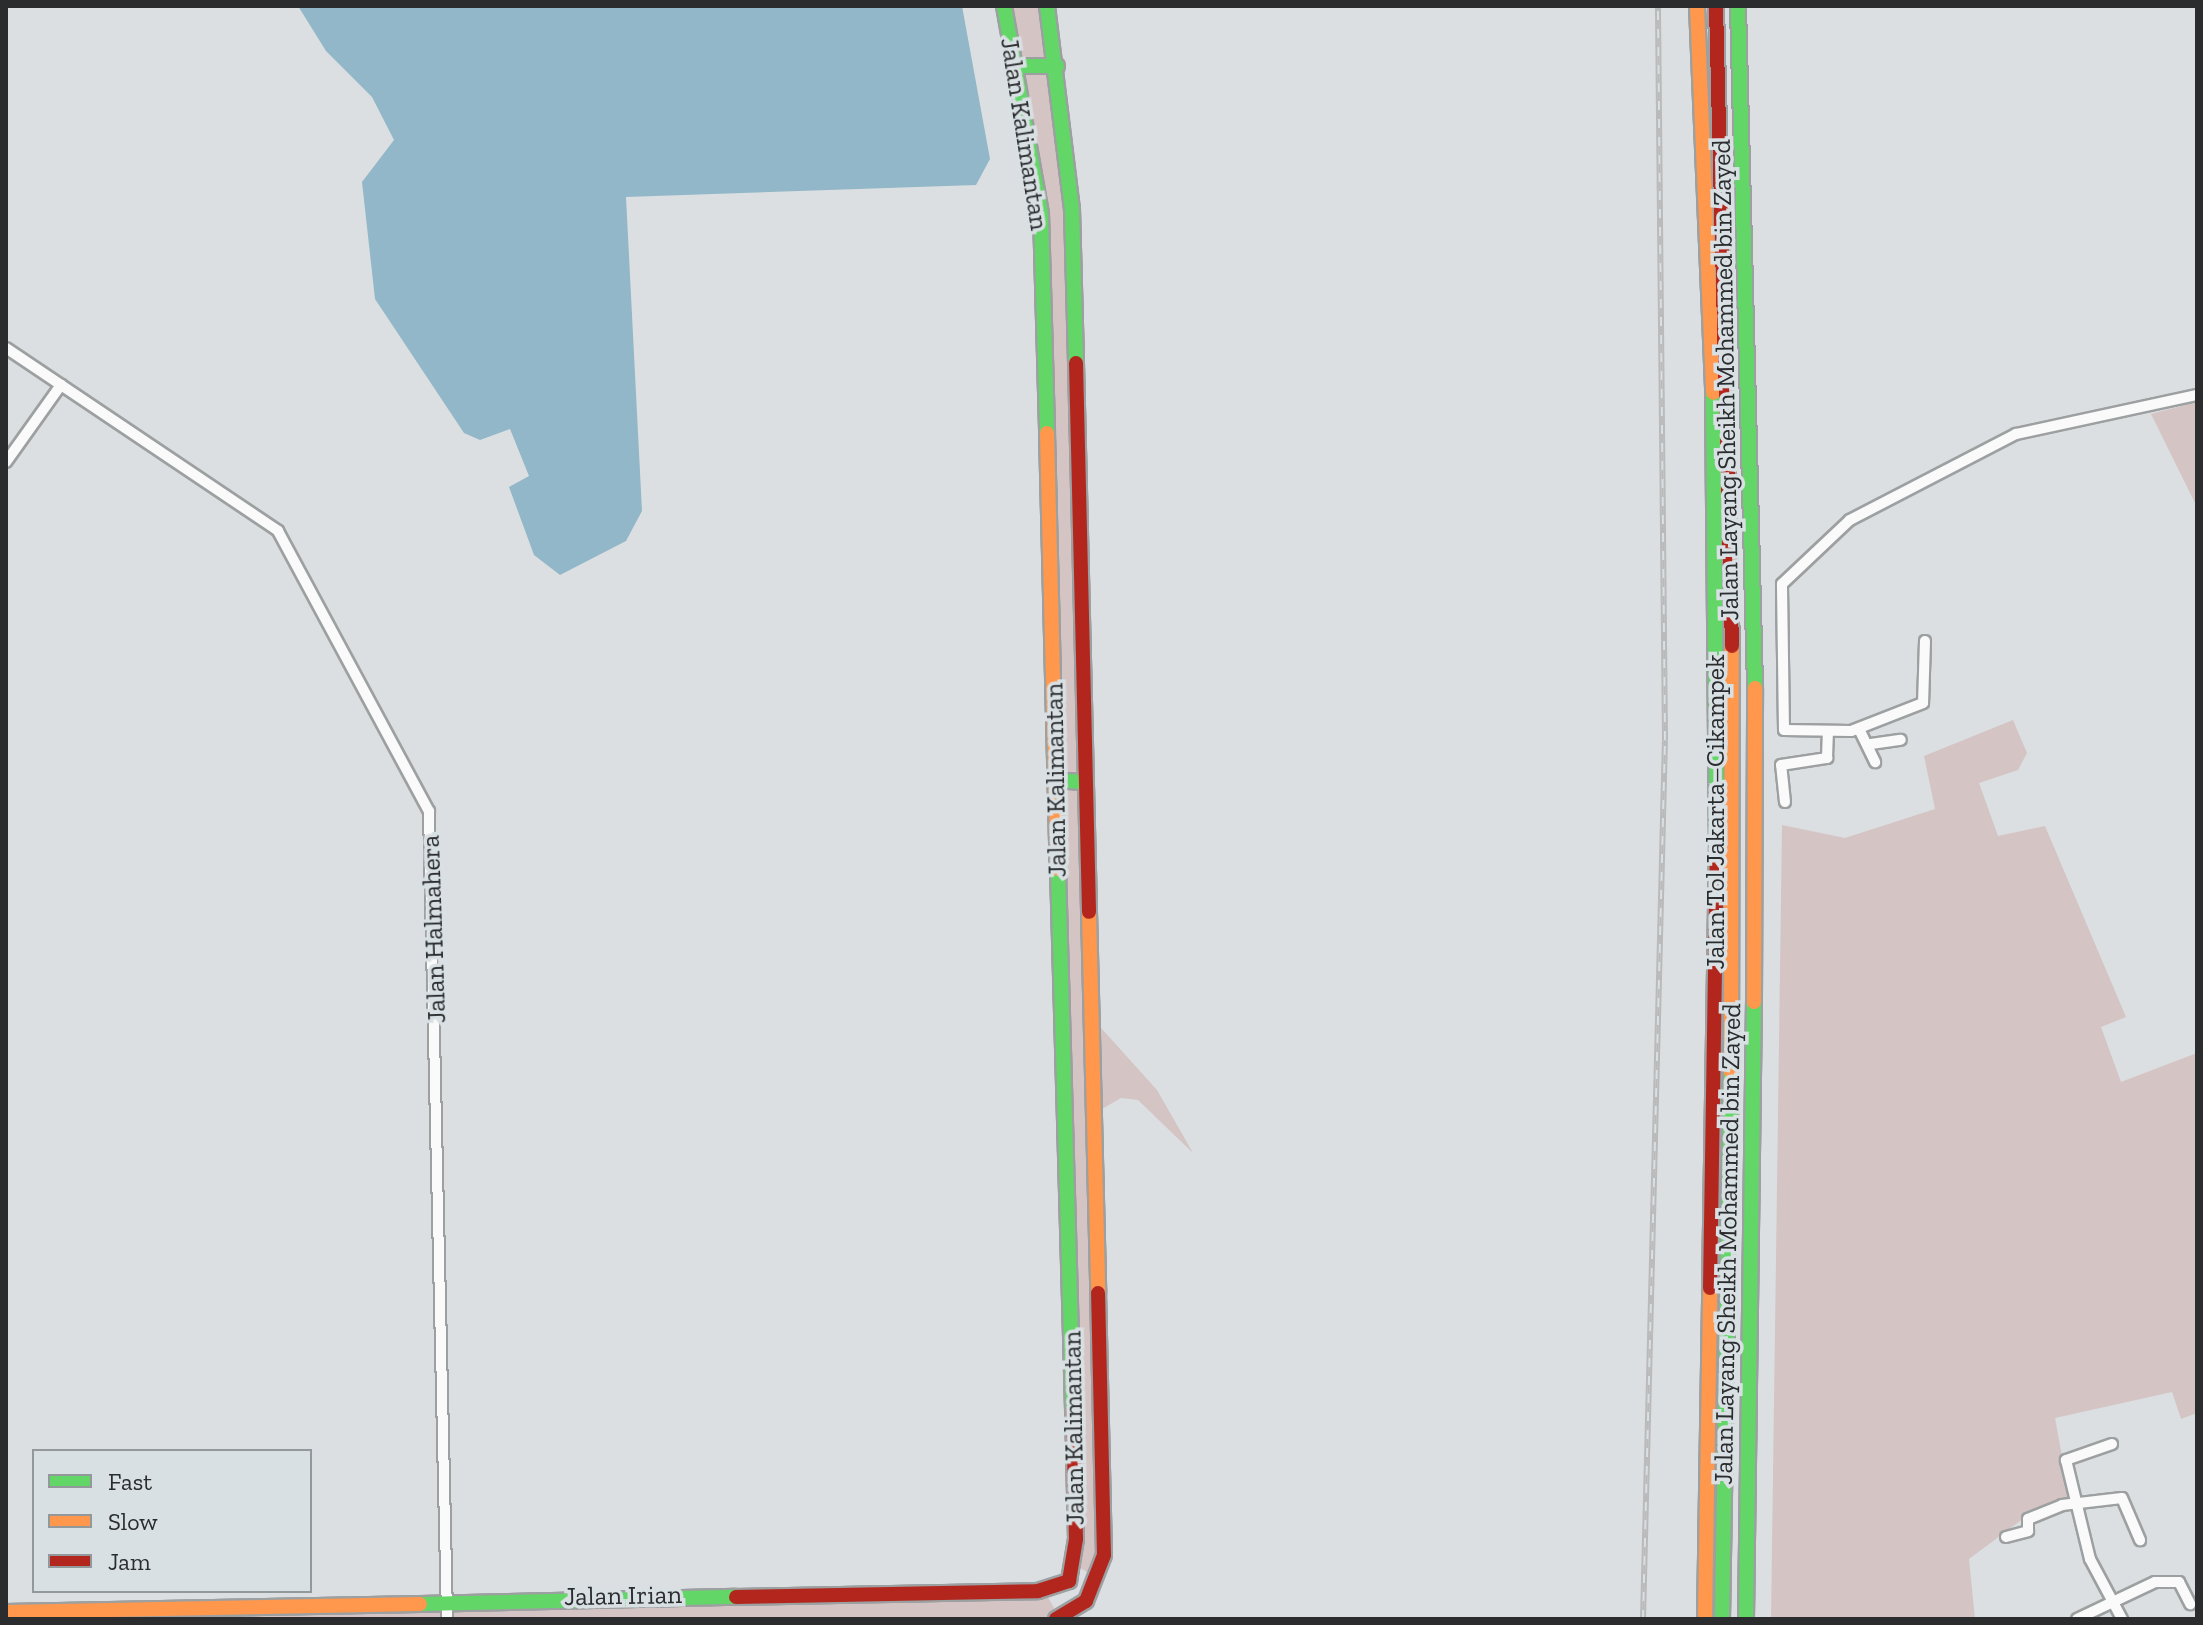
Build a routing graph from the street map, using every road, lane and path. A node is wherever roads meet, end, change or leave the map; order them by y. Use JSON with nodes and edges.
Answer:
{"nodes":[{"id":1,"x":1004,"y":6,"type":"edge"},
{"id":2,"x":1047,"y":6,"type":"edge"},
{"id":3,"x":1697,"y":6,"type":"edge"},
{"id":4,"x":1716,"y":6,"type":"edge"},
{"id":5,"x":1729,"y":6,"type":"edge"},
{"id":6,"x":1738,"y":6,"type":"edge"},
{"id":7,"x":1014,"y":66,"type":"junction"},
{"id":8,"x":1057,"y":66,"type":"junction"},
{"id":9,"x":6,"y":348,"type":"edge"},
{"id":10,"x":61,"y":385,"type":"junction"},
{"id":11,"x":2197,"y":395,"type":"edge"},
{"id":12,"x":6,"y":462,"type":"edge"},
{"id":13,"x":1925,"y":641,"type":"dead end"},
{"id":14,"x":1859,"y":729,"type":"junction"},
{"id":15,"x":1828,"y":733,"type":"junction"},
{"id":16,"x":1901,"y":740,"type":"dead end"},
{"id":17,"x":1871,"y":744,"type":"junction"},
{"id":18,"x":1875,"y":762,"type":"dead end"},
{"id":19,"x":1054,"y":780,"type":"junction"},
{"id":20,"x":1086,"y":782,"type":"junction"},
{"id":21,"x":1785,"y":802,"type":"dead end"},
{"id":22,"x":2112,"y":1444,"type":"dead end"},
{"id":23,"x":2075,"y":1507,"type":"junction"},
{"id":24,"x":2006,"y":1537,"type":"dead end"},
{"id":25,"x":2140,"y":1540,"type":"dead end"},
{"id":26,"x":1104,"y":1555,"type":"junction"},
{"id":27,"x":1076,"y":1558,"type":"junction"},
{"id":28,"x":1039,"y":1591,"type":"junction"},
{"id":29,"x":446,"y":1598,"type":"junction"},
{"id":30,"x":2114,"y":1602,"type":"junction"},
{"id":31,"x":2190,"y":1604,"type":"dead end"},
{"id":32,"x":6,"y":1612,"type":"edge"},
{"id":33,"x":447,"y":1619,"type":"edge"},
{"id":34,"x":1050,"y":1619,"type":"edge"},
{"id":35,"x":1056,"y":1619,"type":"edge"},
{"id":36,"x":1705,"y":1619,"type":"edge"},
{"id":37,"x":1722,"y":1619,"type":"edge"},
{"id":38,"x":1733,"y":1619,"type":"edge"},
{"id":39,"x":1746,"y":1619,"type":"edge"},
{"id":40,"x":2077,"y":1619,"type":"edge"},
{"id":41,"x":2122,"y":1619,"type":"edge"}],
"edges":[{"from":1,"to":7,"type":"main road","name":"Jalan Kalimantan"},
{"from":2,"to":8,"type":"main road","name":"Jalan Kalimantan"},
{"from":3,"to":36,"type":"main road","name":"Jalan Tol Jakarta–Cikampek"},
{"from":4,"to":37,"type":"main road","name":"Jalan Layang Sheikh Mohammed bin Zayed"},
{"from":5,"to":38,"type":"main road","name":"Jalan Layang Sheikh Mohammed bin Zayed"},
{"from":6,"to":39,"type":"main road","name":"Jalan Tol Jakarta–Cikampek"},
{"from":7,"to":8,"type":"main road"},
{"from":7,"to":19,"type":"main road","name":"Jalan Kalimantan"},
{"from":8,"to":20,"type":"main road","name":"Jalan Kalimantan"},
{"from":9,"to":10,"type":"street","name":"Jalan Halmahera"},
{"from":10,"to":12,"type":"street"},
{"from":10,"to":29,"type":"street","name":"Jalan Halmahera"},
{"from":11,"to":15,"type":"street"},
{"from":13,"to":14,"type":"street"},
{"from":14,"to":15,"type":"street"},
{"from":14,"to":17,"type":"street"},
{"from":15,"to":21,"type":"street"},
{"from":16,"to":17,"type":"street"},
{"from":17,"to":18,"type":"street"},
{"from":19,"to":20,"type":"main road"},
{"from":19,"to":27,"type":"main road","name":"Jalan Kalimantan"},
{"from":20,"to":26,"type":"main road","name":"Jalan Kalimantan"},
{"from":22,"to":23,"type":"street"},
{"from":23,"to":24,"type":"street"},
{"from":23,"to":25,"type":"street"},
{"from":23,"to":30,"type":"street"},
{"from":26,"to":27,"type":"main road"},
{"from":26,"to":35,"type":"main road"},
{"from":27,"to":28,"type":"main road","name":"Jalan Irian"},
{"from":28,"to":29,"type":"main road","name":"Jalan Irian"},
{"from":28,"to":34,"type":"main road"},
{"from":29,"to":32,"type":"main road","name":"Jalan Irian"},
{"from":29,"to":33,"type":"street","name":"Jalan Halmahera"},
{"from":30,"to":31,"type":"street"},
{"from":30,"to":40,"type":"street"},
{"from":30,"to":41,"type":"street"}]}
